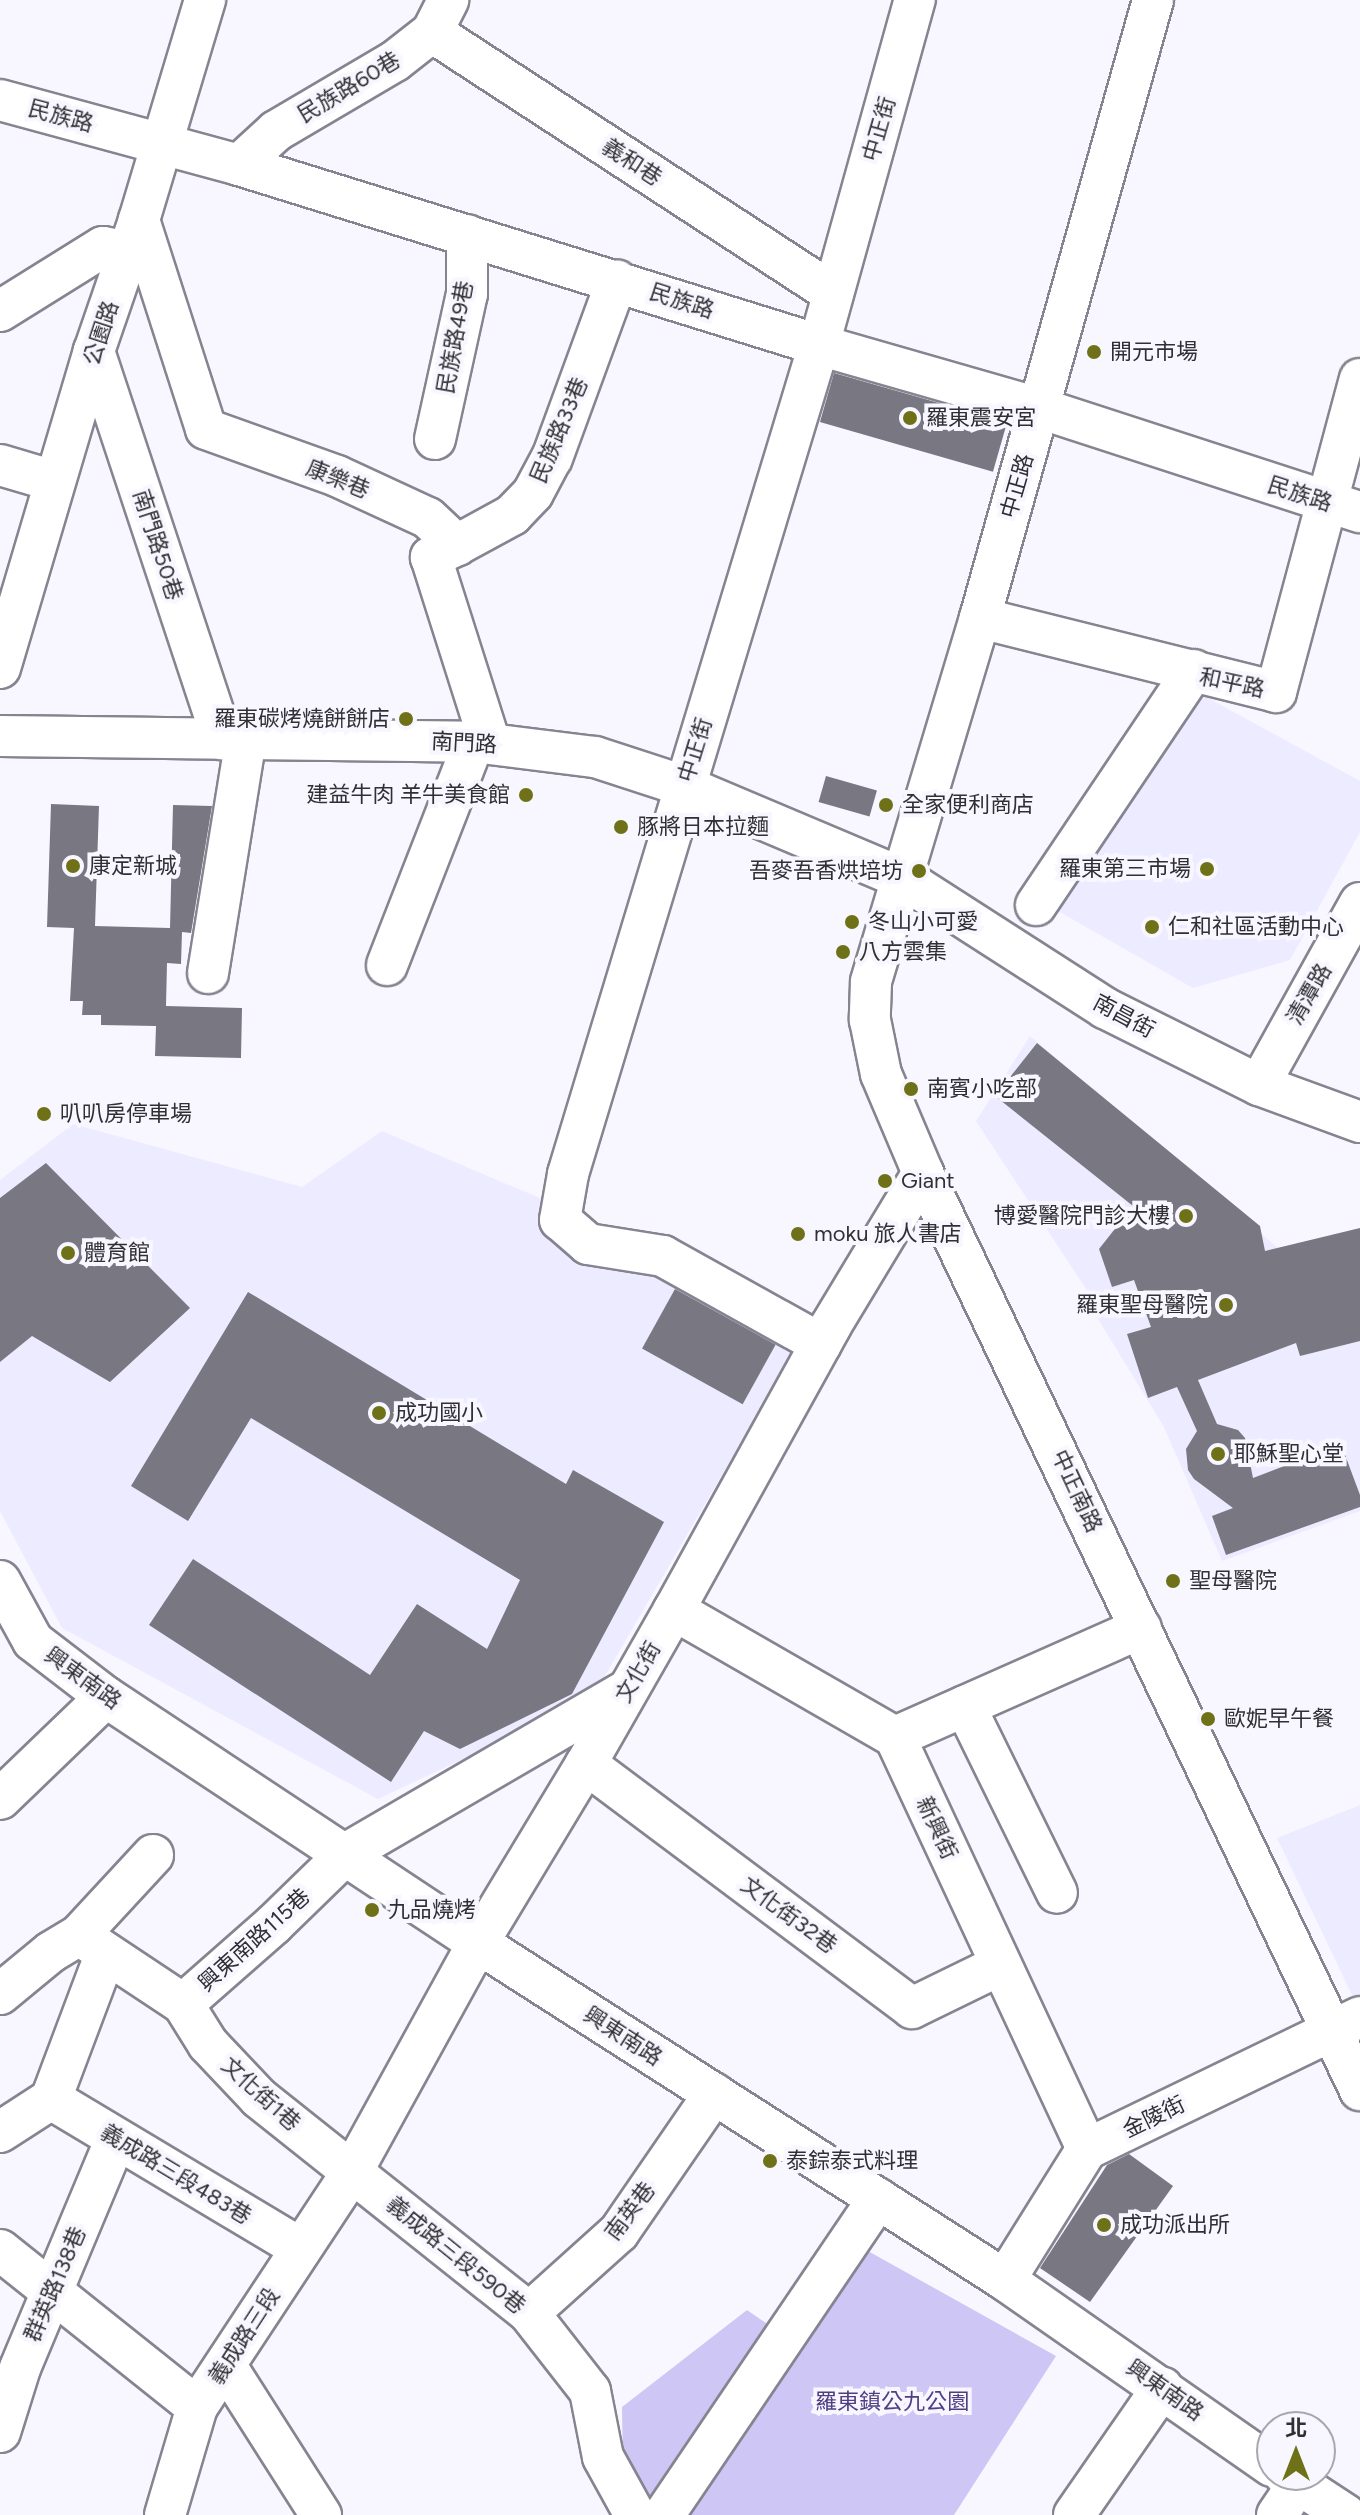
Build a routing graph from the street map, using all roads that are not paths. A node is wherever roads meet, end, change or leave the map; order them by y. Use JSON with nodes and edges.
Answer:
{"nodes":[{"id":1,"x":205,"y":0,"type":"edge"},
{"id":2,"x":915,"y":0,"type":"edge"},
{"id":3,"x":1153,"y":0,"type":"edge"},
{"id":4,"x":440,"y":16,"type":"edge"},
{"id":5,"x":0,"y":100,"type":"edge"},
{"id":6,"x":163,"y":142,"type":"junction"},
{"id":7,"x":239,"y":165,"type":"junction"},
{"id":8,"x":467,"y":235,"type":"junction"},
{"id":9,"x":134,"y":236,"type":"junction"},
{"id":10,"x":617,"y":280,"type":"junction"},
{"id":11,"x":832,"y":293,"type":"junction"},
{"id":12,"x":0,"y":311,"type":"edge"},
{"id":13,"x":819,"y":345,"type":"junction"},
{"id":14,"x":94,"y":351,"type":"junction"},
{"id":15,"x":1360,"y":379,"type":"edge"},
{"id":16,"x":1039,"y":408,"type":"junction"},
{"id":17,"x":435,"y":439,"type":"dead end"},
{"id":18,"x":0,"y":465,"type":"edge"},
{"id":19,"x":54,"y":481,"type":"junction"},
{"id":20,"x":1343,"y":508,"type":"edge"},
{"id":21,"x":457,"y":545,"type":"junction"},
{"id":22,"x":980,"y":618,"type":"junction"},
{"id":23,"x":0,"y":668,"type":"edge"},
{"id":24,"x":1194,"y":670,"type":"junction"},
{"id":25,"x":0,"y":736,"type":"edge"},
{"id":26,"x":234,"y":739,"type":"junction"},
{"id":27,"x":482,"y":742,"type":"junction"},
{"id":28,"x":684,"y":786,"type":"junction"},
{"id":29,"x":904,"y":879,"type":"junction"},
{"id":30,"x":1360,"y":903,"type":"edge"},
{"id":31,"x":1036,"y":905,"type":"dead end"},
{"id":32,"x":387,"y":965,"type":"dead end"},
{"id":33,"x":208,"y":973,"type":"dead end"},
{"id":34,"x":1259,"y":1085,"type":"junction"},
{"id":35,"x":1360,"y":1122,"type":"edge"},
{"id":36,"x":923,"y":1173,"type":"junction"},
{"id":37,"x":821,"y":1344,"type":"junction"},
{"id":38,"x":0,"y":1581,"type":"edge"},
{"id":39,"x":674,"y":1610,"type":"junction"},
{"id":40,"x":1141,"y":1628,"type":"junction"},
{"id":41,"x":625,"y":1692,"type":"junction"},
{"id":42,"x":106,"y":1697,"type":"junction"},
{"id":43,"x":965,"y":1706,"type":"junction"},
{"id":44,"x":895,"y":1737,"type":"junction"},
{"id":45,"x":586,"y":1764,"type":"junction"},
{"id":46,"x":0,"y":1799,"type":"edge"},
{"id":47,"x":347,"y":1853,"type":"junction"},
{"id":48,"x":153,"y":1855,"type":"dead end"},
{"id":49,"x":1057,"y":1893,"type":"dead end"},
{"id":50,"x":478,"y":1943,"type":"junction"},
{"id":51,"x":92,"y":1945,"type":"junction"},
{"id":52,"x":1000,"y":1965,"type":"junction"},
{"id":53,"x":0,"y":1994,"type":"edge"},
{"id":54,"x":183,"y":2004,"type":"junction"},
{"id":55,"x":1346,"y":2024,"type":"edge"},
{"id":56,"x":1360,"y":2090,"type":"edge"},
{"id":57,"x":714,"y":2094,"type":"junction"},
{"id":58,"x":51,"y":2099,"type":"junction"},
{"id":59,"x":0,"y":2132,"type":"edge"},
{"id":60,"x":116,"y":2139,"type":"junction"},
{"id":61,"x":1087,"y":2149,"type":"junction"},
{"id":62,"x":353,"y":2170,"type":"junction"},
{"id":63,"x":878,"y":2199,"type":"junction"},
{"id":64,"x":300,"y":2248,"type":"junction"},
{"id":65,"x":0,"y":2250,"type":"edge"},
{"id":66,"x":1005,"y":2280,"type":"junction"},
{"id":67,"x":53,"y":2291,"type":"junction"},
{"id":68,"x":529,"y":2313,"type":"junction"},
{"id":69,"x":226,"y":2366,"type":"junction"},
{"id":70,"x":1162,"y":2388,"type":"junction"},
{"id":71,"x":197,"y":2407,"type":"junction"},
{"id":72,"x":0,"y":2432,"type":"edge"},
{"id":73,"x":1256,"y":2463,"type":"edge"},
{"id":74,"x":1296,"y":2491,"type":"edge"},
{"id":75,"x":165,"y":2515,"type":"edge"},
{"id":76,"x":321,"y":2515,"type":"edge"},
{"id":77,"x":635,"y":2515,"type":"edge"},
{"id":78,"x":664,"y":2515,"type":"edge"},
{"id":79,"x":1074,"y":2515,"type":"edge"},
{"id":80,"x":1346,"y":2515,"type":"edge"}],
"edges":[{"from":1,"to":6,"type":"street","name":"公園路"},
{"from":2,"to":11,"type":"street","name":"中正街"},
{"from":3,"to":16,"type":"street","name":"中正路"},
{"from":4,"to":7,"type":"street","name":"民族路60巷"},
{"from":4,"to":11,"type":"street","name":"義和巷"},
{"from":5,"to":6,"type":"street","name":"民族路"},
{"from":6,"to":7,"type":"street","name":"民族路"},
{"from":6,"to":9,"type":"street","name":"公園路"},
{"from":7,"to":8,"type":"street","name":"民族路"},
{"from":8,"to":10,"type":"street","name":"民族路"},
{"from":8,"to":17,"type":"street","name":"民族路49巷"},
{"from":9,"to":12,"type":"street"},
{"from":9,"to":14,"type":"street","name":"公園路"},
{"from":9,"to":21,"type":"street","name":"康樂巷"},
{"from":10,"to":13,"type":"street","name":"民族路"},
{"from":10,"to":21,"type":"street","name":"民族路33巷"},
{"from":11,"to":13,"type":"street","name":"中正街"},
{"from":13,"to":16,"type":"street","name":"民族路"},
{"from":13,"to":28,"type":"street","name":"中正街"},
{"from":14,"to":19,"type":"street","name":"公園路"},
{"from":14,"to":26,"type":"street","name":"南門路50巷"},
{"from":15,"to":20,"type":"street","name":"和平路"},
{"from":16,"to":20,"type":"street","name":"民族路"},
{"from":16,"to":22,"type":"street","name":"中正路"},
{"from":18,"to":19,"type":"street"},
{"from":19,"to":23,"type":"street","name":"公園路"},
{"from":20,"to":24,"type":"street","name":"和平路"},
{"from":21,"to":27,"type":"street"},
{"from":22,"to":24,"type":"street"},
{"from":22,"to":29,"type":"street","name":"中正路"},
{"from":24,"to":31,"type":"street","name":"和平路"},
{"from":25,"to":26,"type":"street","name":"南門路"},
{"from":26,"to":27,"type":"street","name":"南門路"},
{"from":26,"to":33,"type":"street"},
{"from":27,"to":28,"type":"street","name":"南門路"},
{"from":27,"to":32,"type":"street"},
{"from":28,"to":29,"type":"street","name":"南門路"},
{"from":28,"to":37,"type":"street","name":"中正街"},
{"from":29,"to":34,"type":"street","name":"南昌街"},
{"from":29,"to":36,"type":"street","name":"中正南路"},
{"from":30,"to":34,"type":"street","name":"清潭路"},
{"from":34,"to":35,"type":"street","name":"南昌街"},
{"from":36,"to":37,"type":"street","name":"文化街"},
{"from":36,"to":40,"type":"street","name":"中正南路"},
{"from":37,"to":39,"type":"street","name":"文化街"},
{"from":38,"to":42,"type":"street","name":"興東南路"},
{"from":39,"to":41,"type":"street","name":"文化街"},
{"from":39,"to":44,"type":"street"},
{"from":40,"to":43,"type":"street"},
{"from":40,"to":55,"type":"street","name":"中正南路"},
{"from":41,"to":45,"type":"street","name":"文化街"},
{"from":41,"to":47,"type":"street","name":"興東南路115巷"},
{"from":42,"to":46,"type":"street"},
{"from":42,"to":47,"type":"street","name":"興東南路"},
{"from":43,"to":44,"type":"street"},
{"from":43,"to":49,"type":"street"},
{"from":44,"to":52,"type":"street","name":"新興街"},
{"from":45,"to":50,"type":"street","name":"文化街"},
{"from":45,"to":52,"type":"street","name":"文化街32巷"},
{"from":47,"to":50,"type":"street","name":"興東南路"},
{"from":47,"to":54,"type":"street","name":"興東南路115巷"},
{"from":48,"to":51,"type":"street"},
{"from":50,"to":57,"type":"street","name":"興東南路"},
{"from":50,"to":62,"type":"street","name":"文化街"},
{"from":51,"to":53,"type":"street"},
{"from":51,"to":54,"type":"street","name":"興東南路115巷"},
{"from":51,"to":58,"type":"street"},
{"from":52,"to":61,"type":"street","name":"新興街"},
{"from":54,"to":62,"type":"street","name":"文化街1巷"},
{"from":55,"to":56,"type":"street","name":"中正南路"},
{"from":55,"to":61,"type":"street","name":"金陵街"},
{"from":57,"to":63,"type":"street","name":"興東南路"},
{"from":57,"to":68,"type":"street","name":"南英巷"},
{"from":58,"to":59,"type":"street"},
{"from":58,"to":60,"type":"street","name":"義成路三段483巷"},
{"from":60,"to":64,"type":"street","name":"義成路三段483巷"},
{"from":60,"to":67,"type":"street","name":"群英路138巷"},
{"from":61,"to":66,"type":"street"},
{"from":62,"to":64,"type":"street","name":"義成路三段"},
{"from":62,"to":68,"type":"street","name":"義成路三段590巷"},
{"from":63,"to":66,"type":"street","name":"興東南路"},
{"from":63,"to":78,"type":"street"},
{"from":64,"to":69,"type":"street","name":"義成路三段"},
{"from":65,"to":67,"type":"street"},
{"from":66,"to":70,"type":"street","name":"興東南路"},
{"from":67,"to":71,"type":"street"},
{"from":67,"to":72,"type":"street","name":"群英路138巷"},
{"from":68,"to":77,"type":"street","name":"義成路三段590巷"},
{"from":69,"to":71,"type":"street","name":"義成路三段"},
{"from":69,"to":76,"type":"street"},
{"from":70,"to":73,"type":"street","name":"興東南路"},
{"from":70,"to":79,"type":"street"},
{"from":71,"to":75,"type":"street","name":"義成路三段"},
{"from":74,"to":80,"type":"street","name":"興東南路"}]}
